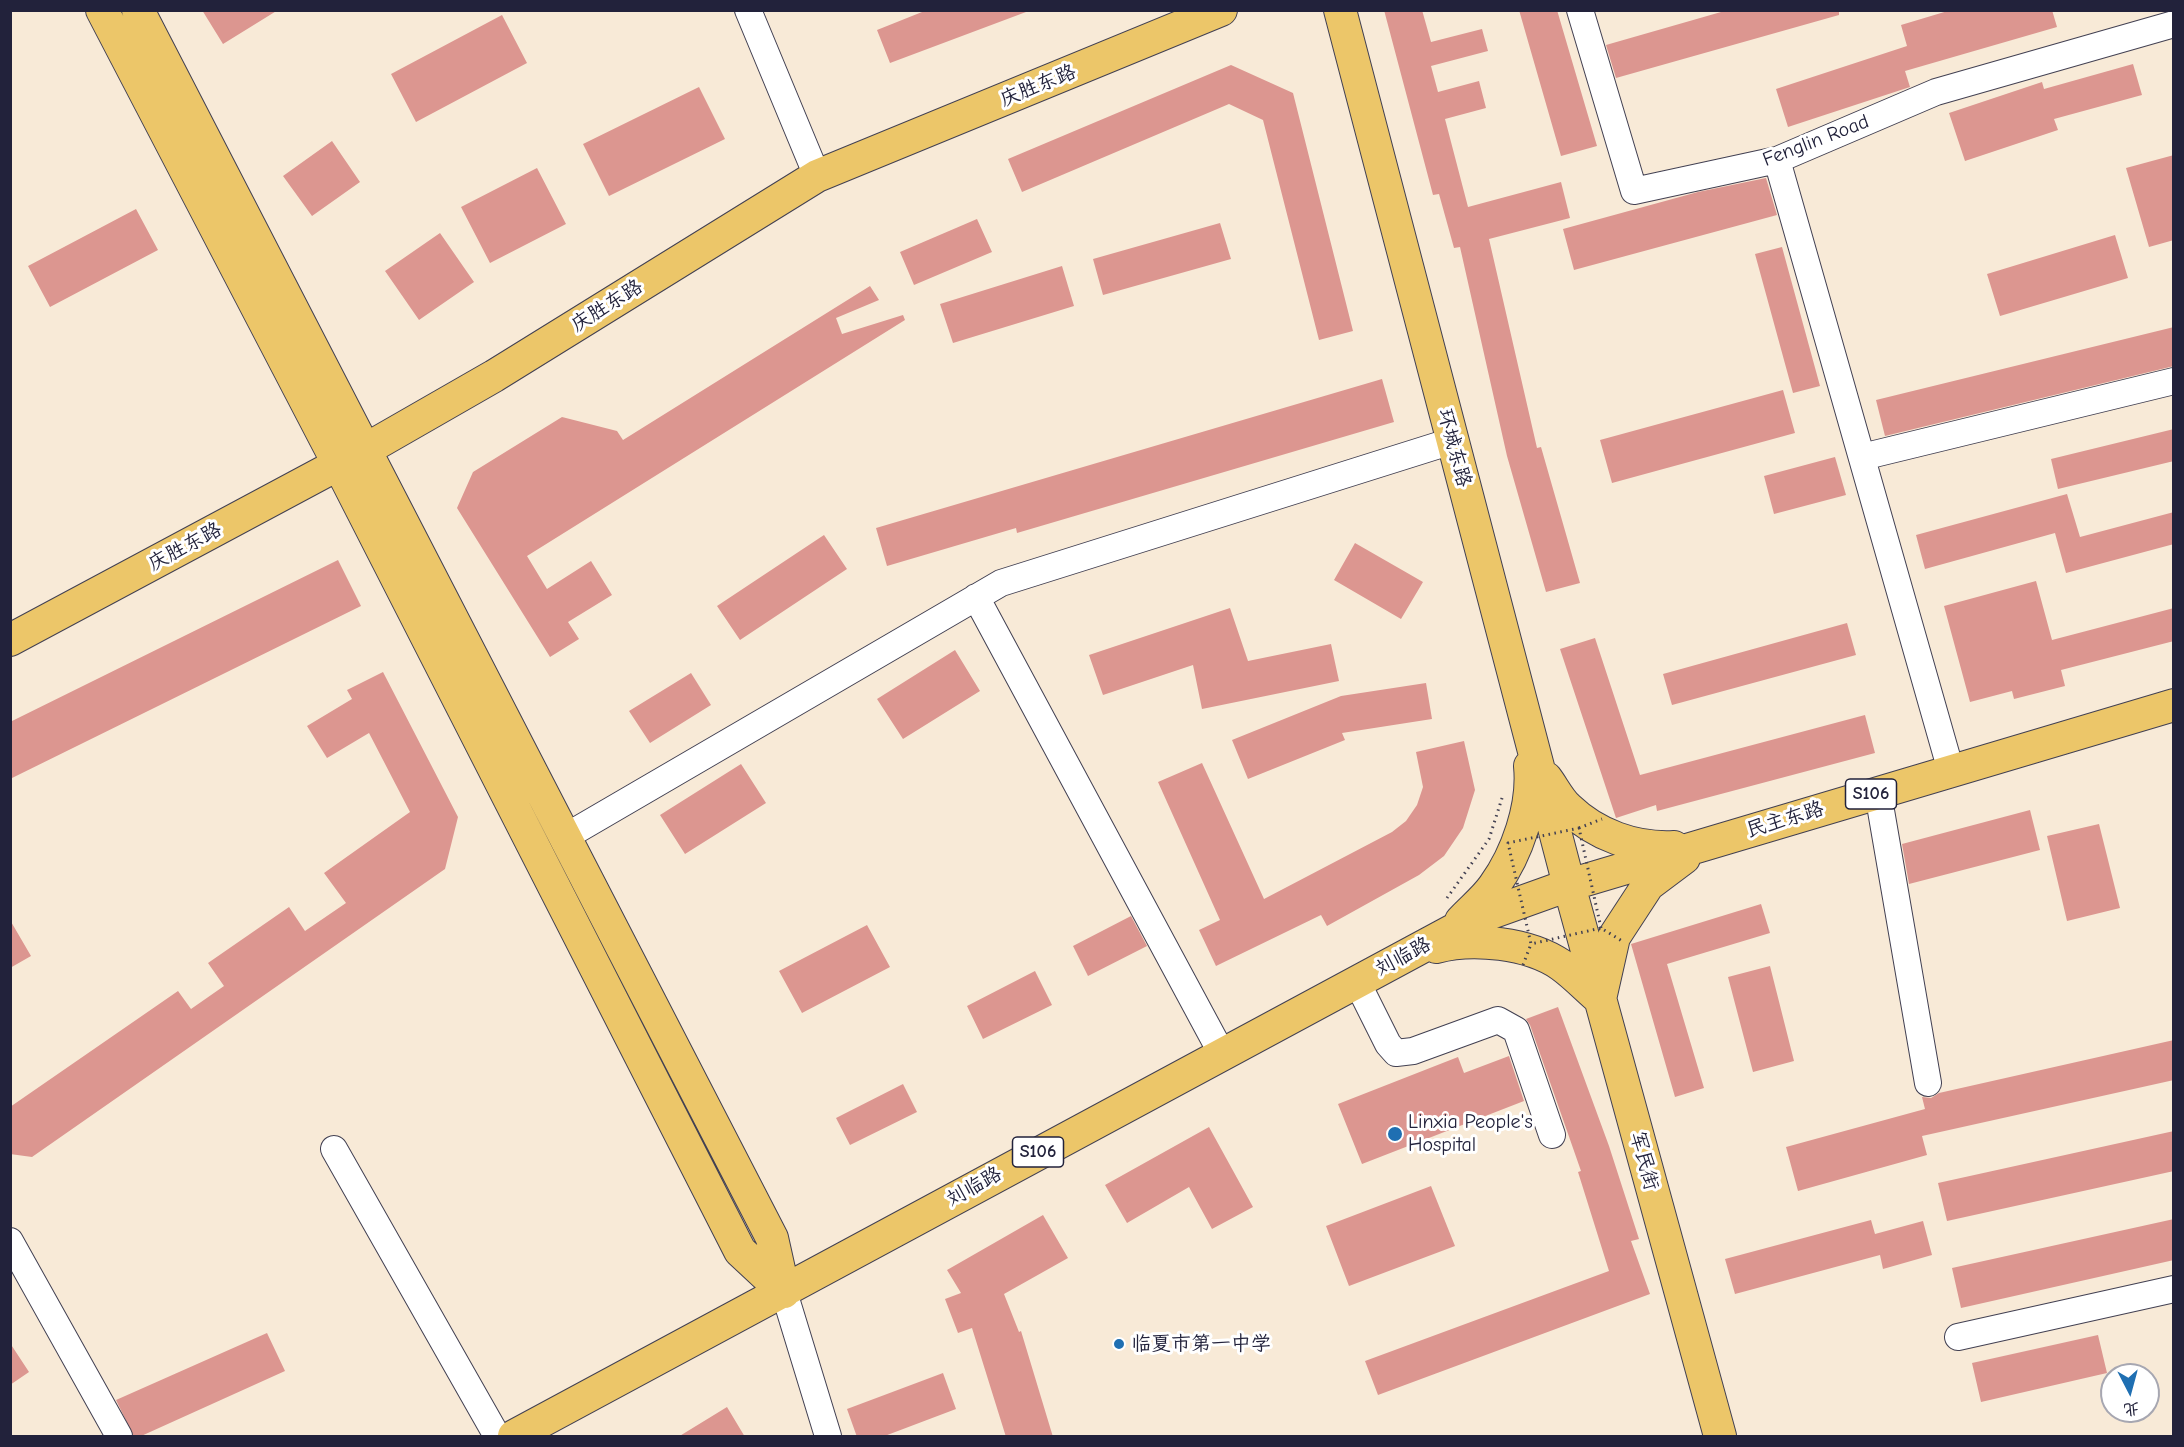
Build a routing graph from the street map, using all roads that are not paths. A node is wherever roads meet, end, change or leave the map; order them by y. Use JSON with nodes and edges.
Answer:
{"nodes":[{"id":1,"x":102,"y":10,"type":"edge"},
{"id":2,"x":138,"y":10,"type":"edge"},
{"id":3,"x":748,"y":10,"type":"edge"},
{"id":4,"x":1221,"y":10,"type":"edge"},
{"id":5,"x":1340,"y":10,"type":"edge"},
{"id":6,"x":1580,"y":10,"type":"edge"},
{"id":7,"x":2174,"y":24,"type":"edge"},
{"id":8,"x":1778,"y":160,"type":"junction"},
{"id":9,"x":818,"y":176,"type":"junction"},
{"id":10,"x":2174,"y":381,"type":"edge"},
{"id":11,"x":1452,"y":441,"type":"junction"},
{"id":12,"x":1862,"y":457,"type":"junction"},
{"id":13,"x":352,"y":458,"type":"junction"},
{"id":14,"x":976,"y":597,"type":"junction"},
{"id":15,"x":10,"y":640,"type":"edge"},
{"id":16,"x":2174,"y":705,"type":"edge"},
{"id":17,"x":1526,"y":723,"type":"junction"},
{"id":18,"x":1951,"y":771,"type":"junction"},
{"id":19,"x":1879,"y":799,"type":"dead end"},
{"id":20,"x":565,"y":837,"type":"junction"},
{"id":21,"x":1699,"y":846,"type":"junction"},
{"id":22,"x":1569,"y":885,"type":"junction"},
{"id":23,"x":1405,"y":956,"type":"junction"},
{"id":24,"x":1357,"y":982,"type":"junction"},
{"id":25,"x":1600,"y":999,"type":"junction"},
{"id":26,"x":1222,"y":1054,"type":"junction"},
{"id":27,"x":1928,"y":1083,"type":"dead end"},
{"id":28,"x":1552,"y":1135,"type":"dead end"},
{"id":29,"x":334,"y":1149,"type":"dead end"},
{"id":30,"x":10,"y":1241,"type":"edge"},
{"id":31,"x":2174,"y":1289,"type":"edge"},
{"id":32,"x":784,"y":1292,"type":"junction"},
{"id":33,"x":1958,"y":1337,"type":"dead end"},
{"id":34,"x":119,"y":1437,"type":"edge"},
{"id":35,"x":496,"y":1437,"type":"edge"},
{"id":36,"x":514,"y":1437,"type":"edge"},
{"id":37,"x":828,"y":1437,"type":"edge"},
{"id":38,"x":1720,"y":1437,"type":"edge"}],
"edges":[{"from":1,"to":13,"type":"main road"},
{"from":2,"to":13,"type":"main road"},
{"from":3,"to":9,"type":"street"},
{"from":4,"to":9,"type":"main road","name":"庆胜东路"},
{"from":5,"to":11,"type":"main road","name":"环城东路"},
{"from":6,"to":8,"type":"street","name":"Fenglin Road"},
{"from":7,"to":8,"type":"street","name":"Fenglin Road"},
{"from":8,"to":12,"type":"street"},
{"from":9,"to":13,"type":"main road","name":"庆胜东路"},
{"from":10,"to":12,"type":"street"},
{"from":11,"to":14,"type":"street"},
{"from":11,"to":17,"type":"main road","name":"环城东路"},
{"from":12,"to":18,"type":"street"},
{"from":13,"to":15,"type":"main road","name":"庆胜东路"},
{"from":13,"to":20,"type":"main road"},
{"from":13,"to":32,"type":"main road"},
{"from":14,"to":20,"type":"street"},
{"from":14,"to":26,"type":"street"},
{"from":16,"to":18,"type":"main road","name":"民主东路","number":"S106"},
{"from":17,"to":21,"type":"main road"},
{"from":17,"to":22,"type":"main road","name":"环城东路"},
{"from":17,"to":23,"type":"main road"},
{"from":18,"to":21,"type":"main road","name":"民主东路","number":"S106"},
{"from":19,"to":27,"type":"street"},
{"from":20,"to":32,"type":"main road"},
{"from":21,"to":22,"type":"main road","name":"民主东路","number":"S106"},
{"from":21,"to":25,"type":"main road"},
{"from":22,"to":23,"type":"main road","name":"刘临路","number":"S106"},
{"from":22,"to":25,"type":"main road","name":"军民街"},
{"from":23,"to":24,"type":"main road","name":"刘临路","number":"S106"},
{"from":23,"to":25,"type":"main road"},
{"from":24,"to":26,"type":"main road","name":"刘临路","number":"S106"},
{"from":24,"to":28,"type":"street"},
{"from":25,"to":38,"type":"main road","name":"军民街"},
{"from":26,"to":32,"type":"main road","name":"刘临路","number":"S106"},
{"from":29,"to":35,"type":"street"},
{"from":30,"to":34,"type":"street"},
{"from":31,"to":33,"type":"street"},
{"from":32,"to":36,"type":"main road","name":"刘临路","number":"S106"},
{"from":32,"to":37,"type":"street"}]}
